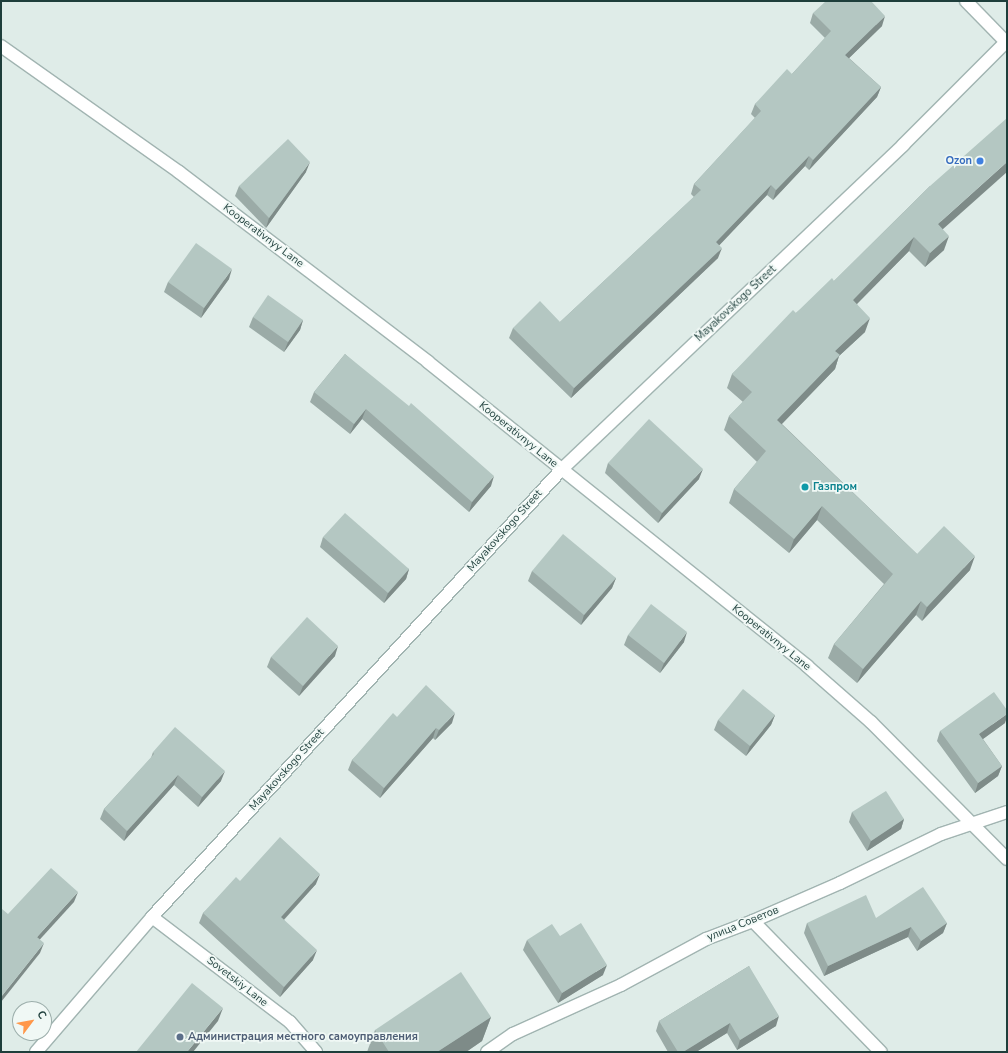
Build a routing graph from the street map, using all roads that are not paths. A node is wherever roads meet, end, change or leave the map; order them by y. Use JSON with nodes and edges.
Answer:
{"nodes":[{"id":1,"x":966,"y":1,"type":"edge"},
{"id":2,"x":1007,"y":42,"type":"edge"},
{"id":3,"x":1,"y":46,"type":"edge"},
{"id":4,"x":561,"y":470,"type":"junction"},
{"id":5,"x":1007,"y":812,"type":"edge"},
{"id":6,"x":972,"y":822,"type":"junction"},
{"id":7,"x":1007,"y":859,"type":"edge"},
{"id":8,"x":152,"y":917,"type":"junction"},
{"id":9,"x":752,"y":921,"type":"junction"},
{"id":10,"x":36,"y":1052,"type":"edge"},
{"id":11,"x":316,"y":1052,"type":"edge"},
{"id":12,"x":487,"y":1052,"type":"edge"},
{"id":13,"x":881,"y":1052,"type":"edge"}],
"edges":[{"from":1,"to":2,"type":"street"},
{"from":2,"to":4,"type":"street","name":"Mayakovskogo Street"},
{"from":3,"to":4,"type":"street","name":"Kooperativnyy Lane"},
{"from":4,"to":6,"type":"street","name":"Kooperativnyy Lane"},
{"from":4,"to":8,"type":"street","name":"Mayakovskogo Street"},
{"from":5,"to":6,"type":"street","name":"улица Советов"},
{"from":6,"to":7,"type":"street","name":"Kooperativnyy Lane"},
{"from":6,"to":9,"type":"street","name":"улица Советов"},
{"from":8,"to":10,"type":"street","name":"Mayakovskogo Street"},
{"from":8,"to":11,"type":"street","name":"Sovetskiy Lane"},
{"from":9,"to":12,"type":"street","name":"улица Советов"},
{"from":9,"to":13,"type":"street"}]}
